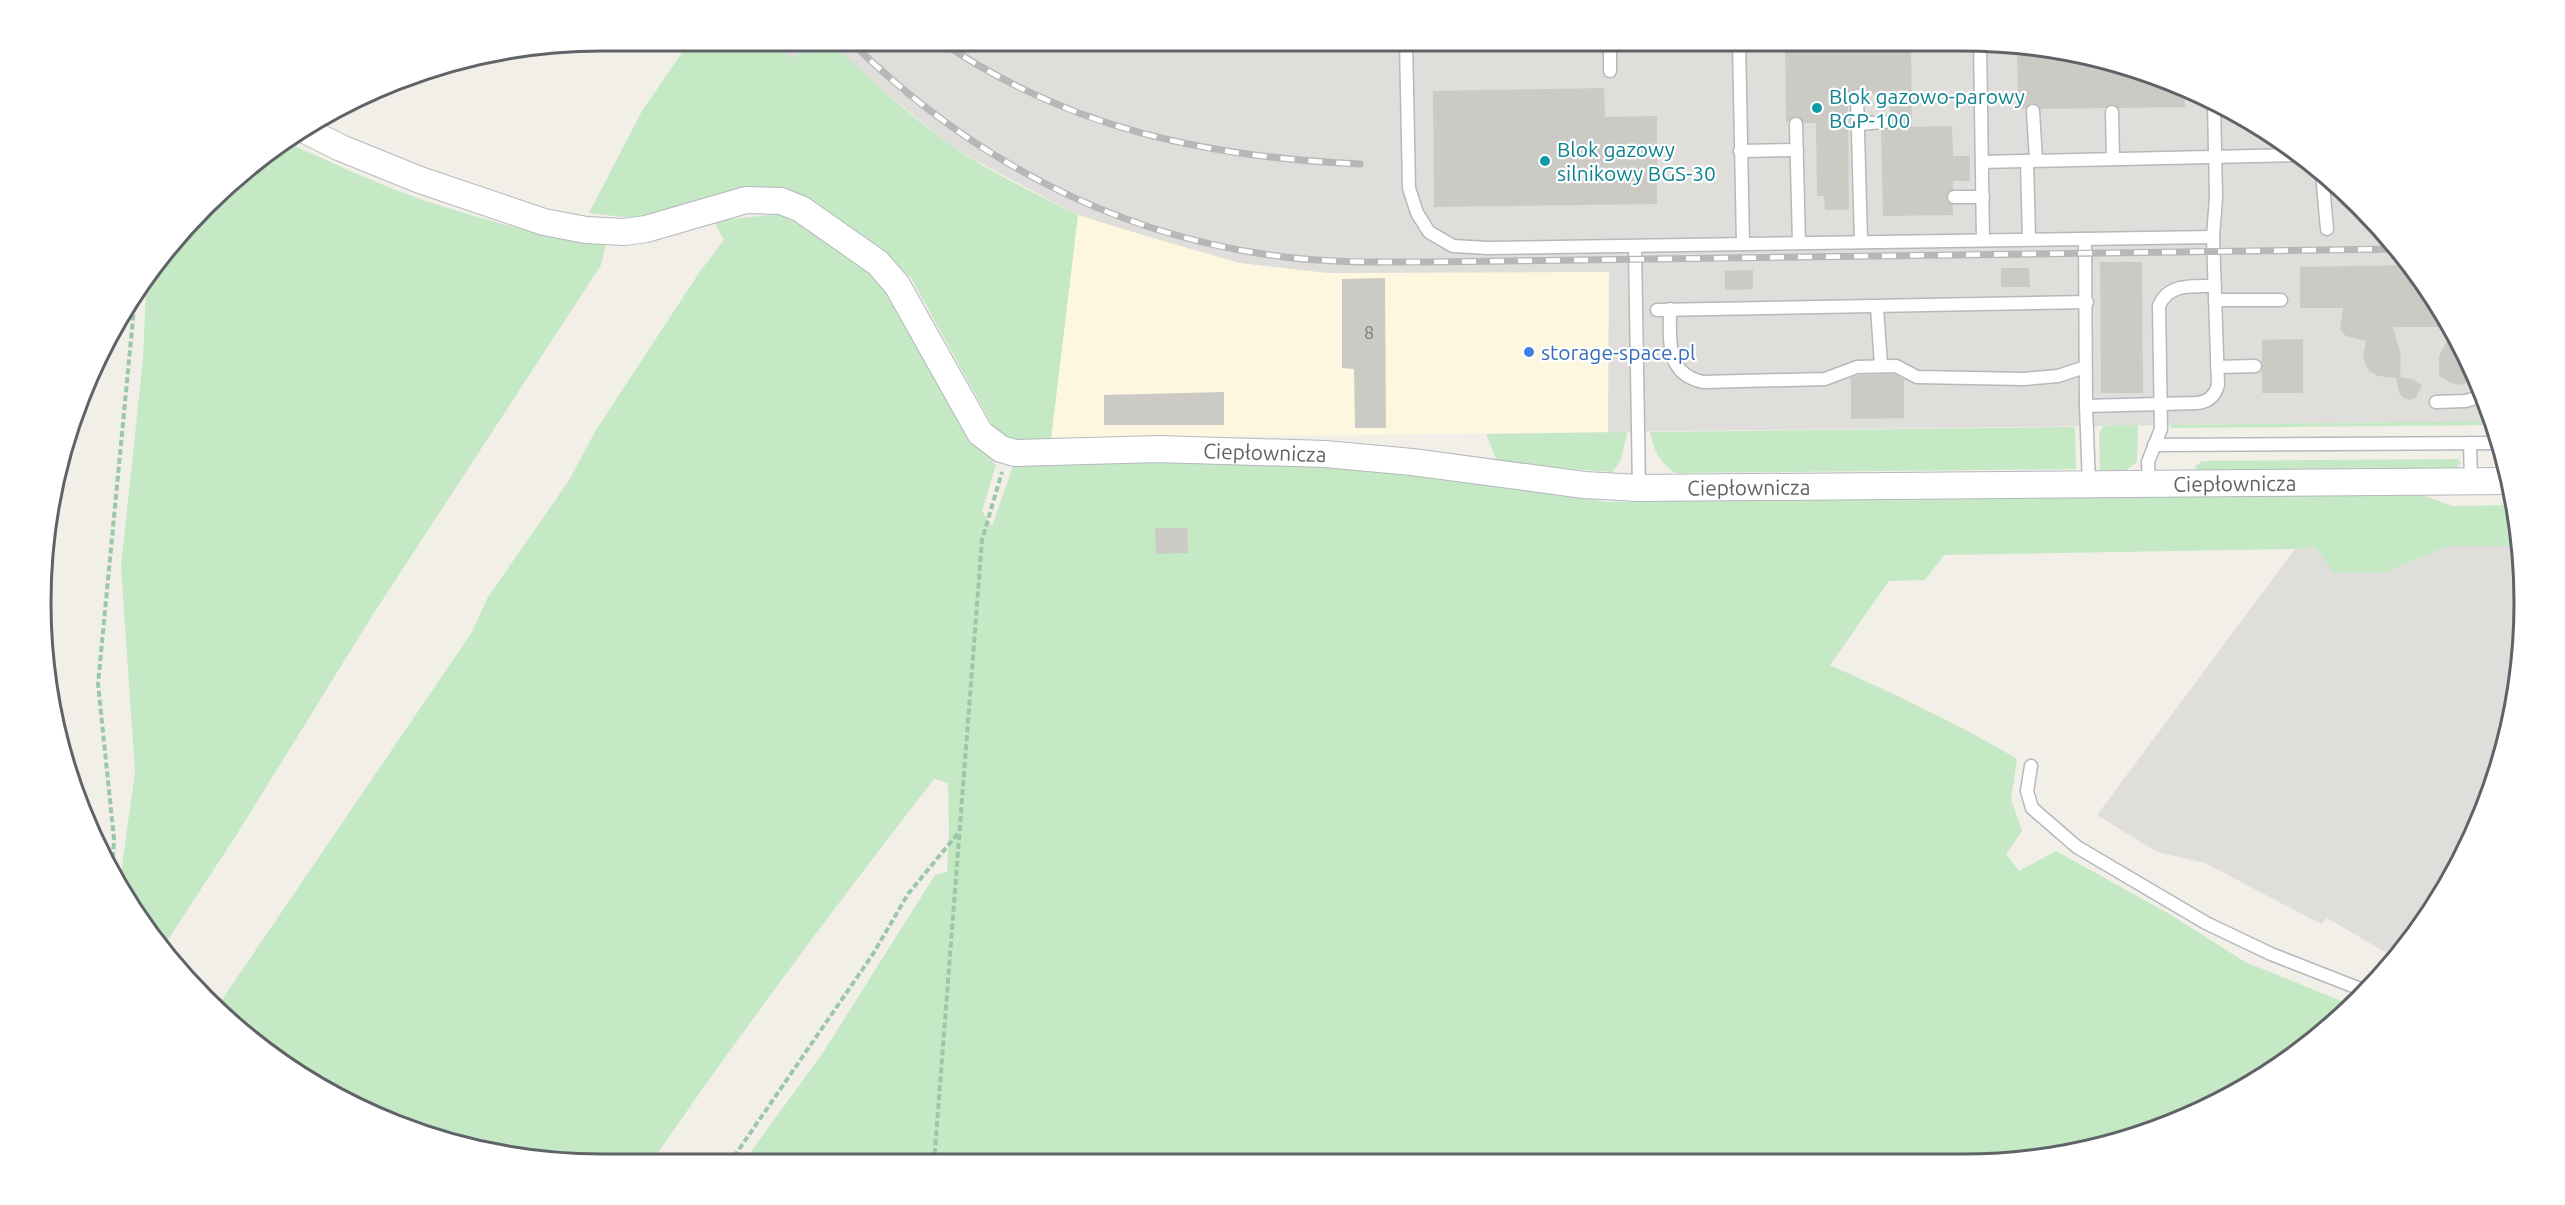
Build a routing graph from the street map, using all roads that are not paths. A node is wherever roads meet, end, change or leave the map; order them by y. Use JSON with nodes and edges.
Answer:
{"nodes":[{"id":1,"x":1406,"y":51,"type":"edge"},
{"id":2,"x":1610,"y":51,"type":"edge"},
{"id":3,"x":1739,"y":51,"type":"edge"},
{"id":4,"x":1980,"y":51,"type":"edge"},
{"id":5,"x":1610,"y":70,"type":"dead end"},
{"id":6,"x":1857,"y":96,"type":"dead end"},
{"id":7,"x":2033,"y":111,"type":"dead end"},
{"id":8,"x":2112,"y":112,"type":"dead end"},
{"id":9,"x":2214,"y":112,"type":"edge"},
{"id":10,"x":1884,"y":122,"type":"dead end"},
{"id":11,"x":1796,"y":124,"type":"dead end"},
{"id":12,"x":1858,"y":124,"type":"junction"},
{"id":13,"x":313,"y":134,"type":"edge"},
{"id":14,"x":1797,"y":150,"type":"junction"},
{"id":15,"x":1740,"y":151,"type":"junction"},
{"id":16,"x":2285,"y":155,"type":"edge"},
{"id":17,"x":2215,"y":157,"type":"junction"},
{"id":18,"x":2113,"y":159,"type":"junction"},
{"id":19,"x":2031,"y":160,"type":"junction"},
{"id":20,"x":1982,"y":162,"type":"junction"},
{"id":21,"x":2323,"y":186,"type":"edge"},
{"id":22,"x":1983,"y":196,"type":"junction"},
{"id":23,"x":1954,"y":197,"type":"dead end"},
{"id":24,"x":2327,"y":229,"type":"dead end"},
{"id":25,"x":2213,"y":237,"type":"junction"},
{"id":26,"x":2029,"y":239,"type":"junction"},
{"id":27,"x":2085,"y":239,"type":"junction"},
{"id":28,"x":1983,"y":240,"type":"junction"},
{"id":29,"x":1861,"y":242,"type":"junction"},
{"id":30,"x":1799,"y":243,"type":"junction"},
{"id":31,"x":1743,"y":244,"type":"junction"},
{"id":32,"x":1635,"y":246,"type":"junction"},
{"id":33,"x":2215,"y":286,"type":"junction"},
{"id":34,"x":2215,"y":300,"type":"junction"},
{"id":35,"x":2281,"y":300,"type":"dead end"},
{"id":36,"x":2087,"y":302,"type":"junction"},
{"id":37,"x":1877,"y":307,"type":"junction"},
{"id":38,"x":1670,"y":309,"type":"junction"},
{"id":39,"x":1657,"y":310,"type":"dead end"},
{"id":40,"x":1881,"y":366,"type":"junction"},
{"id":41,"x":2255,"y":366,"type":"dead end"},
{"id":42,"x":2085,"y":367,"type":"junction"},
{"id":43,"x":2217,"y":367,"type":"junction"},
{"id":44,"x":2475,"y":398,"type":"edge"},
{"id":45,"x":2436,"y":402,"type":"dead end"},
{"id":46,"x":2161,"y":404,"type":"junction"},
{"id":47,"x":2086,"y":406,"type":"junction"},
{"id":48,"x":2470,"y":443,"type":"junction"},
{"id":49,"x":2490,"y":443,"type":"edge"},
{"id":50,"x":2154,"y":445,"type":"junction"},
{"id":51,"x":2471,"y":481,"type":"junction"},
{"id":52,"x":2500,"y":481,"type":"edge"},
{"id":53,"x":2150,"y":483,"type":"junction"},
{"id":54,"x":2089,"y":484,"type":"junction"},
{"id":55,"x":1639,"y":488,"type":"junction"},
{"id":56,"x":2031,"y":766,"type":"dead end"},
{"id":57,"x":2356,"y":987,"type":"edge"}],
"edges":[{"from":1,"to":32,"type":"lane"},
{"from":2,"to":5,"type":"lane"},
{"from":3,"to":15,"type":"lane"},
{"from":4,"to":20,"type":"lane"},
{"from":6,"to":12,"type":"lane"},
{"from":7,"to":19,"type":"lane"},
{"from":8,"to":18,"type":"lane"},
{"from":9,"to":17,"type":"lane"},
{"from":10,"to":12,"type":"lane"},
{"from":11,"to":14,"type":"lane"},
{"from":12,"to":29,"type":"lane"},
{"from":13,"to":55,"type":"street","name":"Ciepłownicza"},
{"from":14,"to":15,"type":"lane"},
{"from":14,"to":30,"type":"lane"},
{"from":15,"to":31,"type":"lane"},
{"from":16,"to":17,"type":"lane"},
{"from":17,"to":18,"type":"lane"},
{"from":17,"to":25,"type":"lane"},
{"from":18,"to":19,"type":"lane"},
{"from":19,"to":20,"type":"lane"},
{"from":19,"to":26,"type":"lane"},
{"from":20,"to":22,"type":"lane"},
{"from":21,"to":24,"type":"lane"},
{"from":22,"to":23,"type":"lane"},
{"from":22,"to":28,"type":"lane"},
{"from":25,"to":27,"type":"lane"},
{"from":25,"to":33,"type":"lane"},
{"from":26,"to":27,"type":"lane"},
{"from":26,"to":28,"type":"lane"},
{"from":27,"to":36,"type":"lane"},
{"from":28,"to":29,"type":"lane"},
{"from":29,"to":30,"type":"lane"},
{"from":30,"to":31,"type":"lane"},
{"from":31,"to":32,"type":"lane"},
{"from":32,"to":55,"type":"lane"},
{"from":33,"to":34,"type":"lane"},
{"from":33,"to":46,"type":"lane"},
{"from":34,"to":35,"type":"lane"},
{"from":34,"to":43,"type":"lane"},
{"from":36,"to":37,"type":"lane"},
{"from":36,"to":42,"type":"lane"},
{"from":37,"to":38,"type":"lane"},
{"from":37,"to":40,"type":"lane"},
{"from":38,"to":39,"type":"lane"},
{"from":38,"to":40,"type":"lane"},
{"from":40,"to":42,"type":"lane"},
{"from":41,"to":43,"type":"lane"},
{"from":42,"to":47,"type":"lane"},
{"from":43,"to":46,"type":"lane"},
{"from":44,"to":45,"type":"lane"},
{"from":46,"to":47,"type":"lane"},
{"from":46,"to":50,"type":"lane"},
{"from":47,"to":54,"type":"lane"},
{"from":48,"to":49,"type":"lane"},
{"from":48,"to":50,"type":"lane"},
{"from":48,"to":51,"type":"lane"},
{"from":50,"to":53,"type":"lane"},
{"from":51,"to":52,"type":"street","name":"Ciepłownicza"},
{"from":51,"to":53,"type":"street","name":"Ciepłownicza"},
{"from":53,"to":54,"type":"street","name":"Ciepłownicza"},
{"from":54,"to":55,"type":"street","name":"Ciepłownicza"},
{"from":56,"to":57,"type":"lane"}]}
